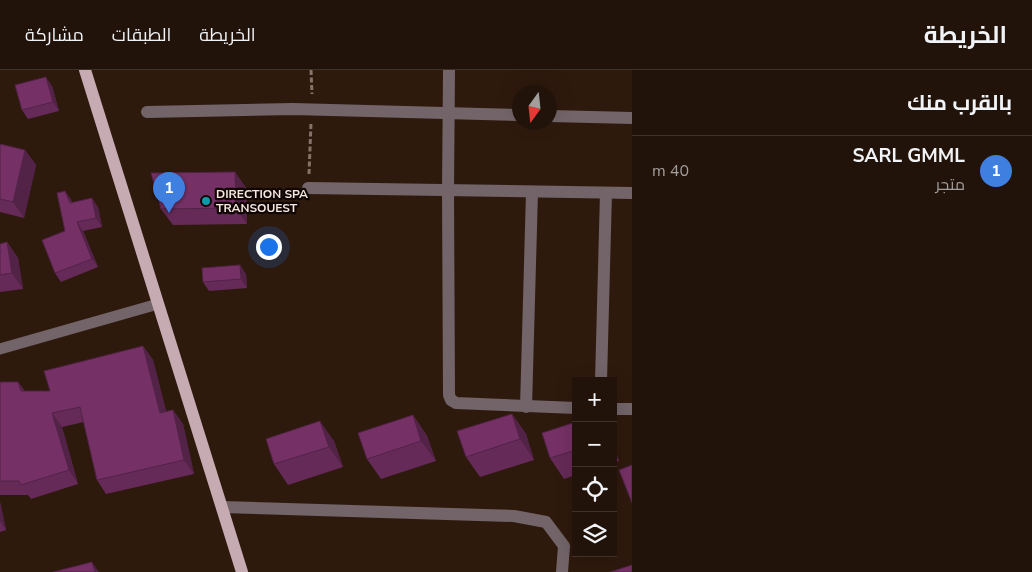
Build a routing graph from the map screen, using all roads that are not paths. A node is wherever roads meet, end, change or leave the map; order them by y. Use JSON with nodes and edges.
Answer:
{"nodes":[{"id":1,"x":85,"y":70,"type":"edge"},
{"id":2,"x":449,"y":70,"type":"edge"},
{"id":3,"x":147,"y":112,"type":"dead end"},
{"id":4,"x":449,"y":114,"type":"junction"},
{"id":5,"x":512,"y":116,"type":"edge"},
{"id":6,"x":557,"y":116,"type":"edge"},
{"id":7,"x":632,"y":118,"type":"edge"},
{"id":8,"x":308,"y":188,"type":"road end"},
{"id":9,"x":448,"y":190,"type":"junction"},
{"id":10,"x":532,"y":192,"type":"junction"},
{"id":11,"x":606,"y":193,"type":"junction"},
{"id":12,"x":632,"y":193,"type":"edge"},
{"id":13,"x":158,"y":304,"type":"junction"},
{"id":14,"x":0,"y":349,"type":"edge"},
{"id":15,"x":602,"y":377,"type":"edge"},
{"id":16,"x":526,"y":407,"type":"junction"},
{"id":17,"x":572,"y":408,"type":"edge"},
{"id":18,"x":617,"y":409,"type":"edge"},
{"id":19,"x":632,"y":409,"type":"edge"},
{"id":20,"x":222,"y":507,"type":"junction"},
{"id":21,"x":242,"y":572,"type":"edge"},
{"id":22,"x":562,"y":572,"type":"edge"}],
"edges":[{"from":1,"to":13,"type":"main road"},
{"from":2,"to":4,"type":"street"},
{"from":3,"to":4,"type":"street"},
{"from":4,"to":5,"type":"street"},
{"from":4,"to":9,"type":"street"},
{"from":6,"to":7,"type":"street"},
{"from":8,"to":9,"type":"street"},
{"from":9,"to":10,"type":"street"},
{"from":9,"to":16,"type":"street"},
{"from":10,"to":11,"type":"street"},
{"from":10,"to":16,"type":"street"},
{"from":11,"to":12,"type":"street"},
{"from":11,"to":15,"type":"street"},
{"from":13,"to":14,"type":"lane"},
{"from":13,"to":20,"type":"main road"},
{"from":16,"to":17,"type":"street"},
{"from":18,"to":19,"type":"street"},
{"from":20,"to":21,"type":"main road"},
{"from":20,"to":22,"type":"street"}]}
